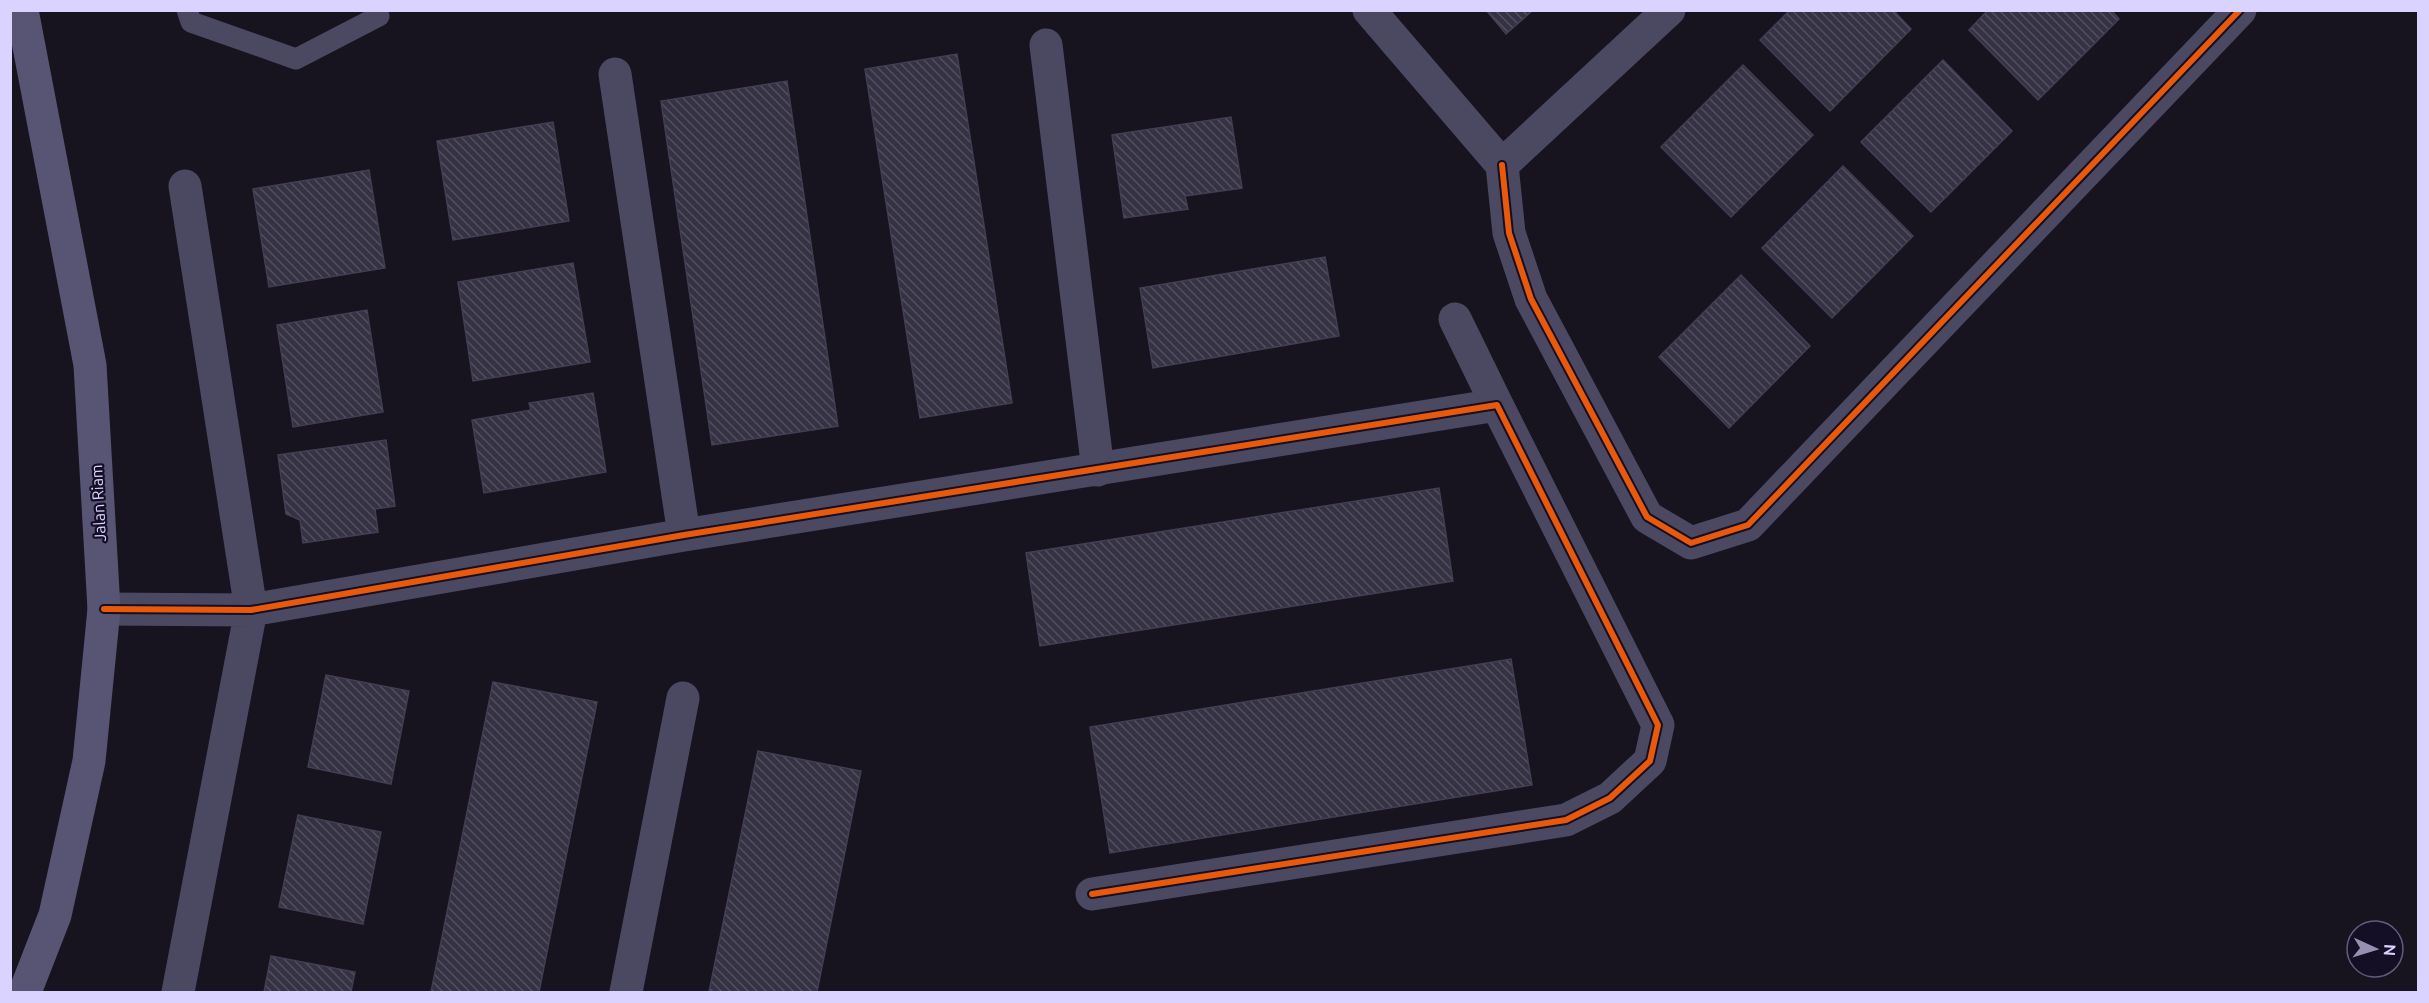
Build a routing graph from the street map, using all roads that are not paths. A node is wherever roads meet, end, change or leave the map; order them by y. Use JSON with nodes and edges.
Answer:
{"nodes":[{"id":1,"x":22,"y":10,"type":"edge"},
{"id":2,"x":188,"y":10,"type":"edge"},
{"id":3,"x":1369,"y":10,"type":"edge"},
{"id":4,"x":1669,"y":10,"type":"edge"},
{"id":5,"x":2240,"y":10,"type":"edge"},
{"id":6,"x":379,"y":16,"type":"dead end"},
{"id":7,"x":1046,"y":45,"type":"dead end"},
{"id":8,"x":615,"y":74,"type":"dead end"},
{"id":9,"x":1502,"y":165,"type":"junction"},
{"id":10,"x":185,"y":186,"type":"dead end"},
{"id":11,"x":1455,"y":319,"type":"dead end"},
{"id":12,"x":1497,"y":405,"type":"junction"},
{"id":13,"x":1098,"y":470,"type":"junction"},
{"id":14,"x":684,"y":535,"type":"junction"},
{"id":15,"x":104,"y":609,"type":"junction"},
{"id":16,"x":251,"y":610,"type":"junction"},
{"id":17,"x":683,"y":698,"type":"dead end"},
{"id":18,"x":1092,"y":894,"type":"dead end"},
{"id":19,"x":25,"y":993,"type":"edge"},
{"id":20,"x":178,"y":993,"type":"edge"},
{"id":21,"x":626,"y":993,"type":"edge"}],
"edges":[{"from":1,"to":15,"type":"main road","name":"Jalan Riam"},
{"from":2,"to":6,"type":"lane"},
{"from":3,"to":9,"type":"street"},
{"from":4,"to":9,"type":"street"},
{"from":5,"to":9,"type":"street"},
{"from":7,"to":13,"type":"street"},
{"from":8,"to":14,"type":"street"},
{"from":10,"to":16,"type":"street"},
{"from":11,"to":12,"type":"street"},
{"from":12,"to":13,"type":"street"},
{"from":12,"to":18,"type":"street"},
{"from":13,"to":14,"type":"street"},
{"from":14,"to":16,"type":"street"},
{"from":15,"to":16,"type":"street"},
{"from":15,"to":19,"type":"main road","name":"Jalan Riam"},
{"from":16,"to":20,"type":"street"},
{"from":17,"to":21,"type":"street"}]}
